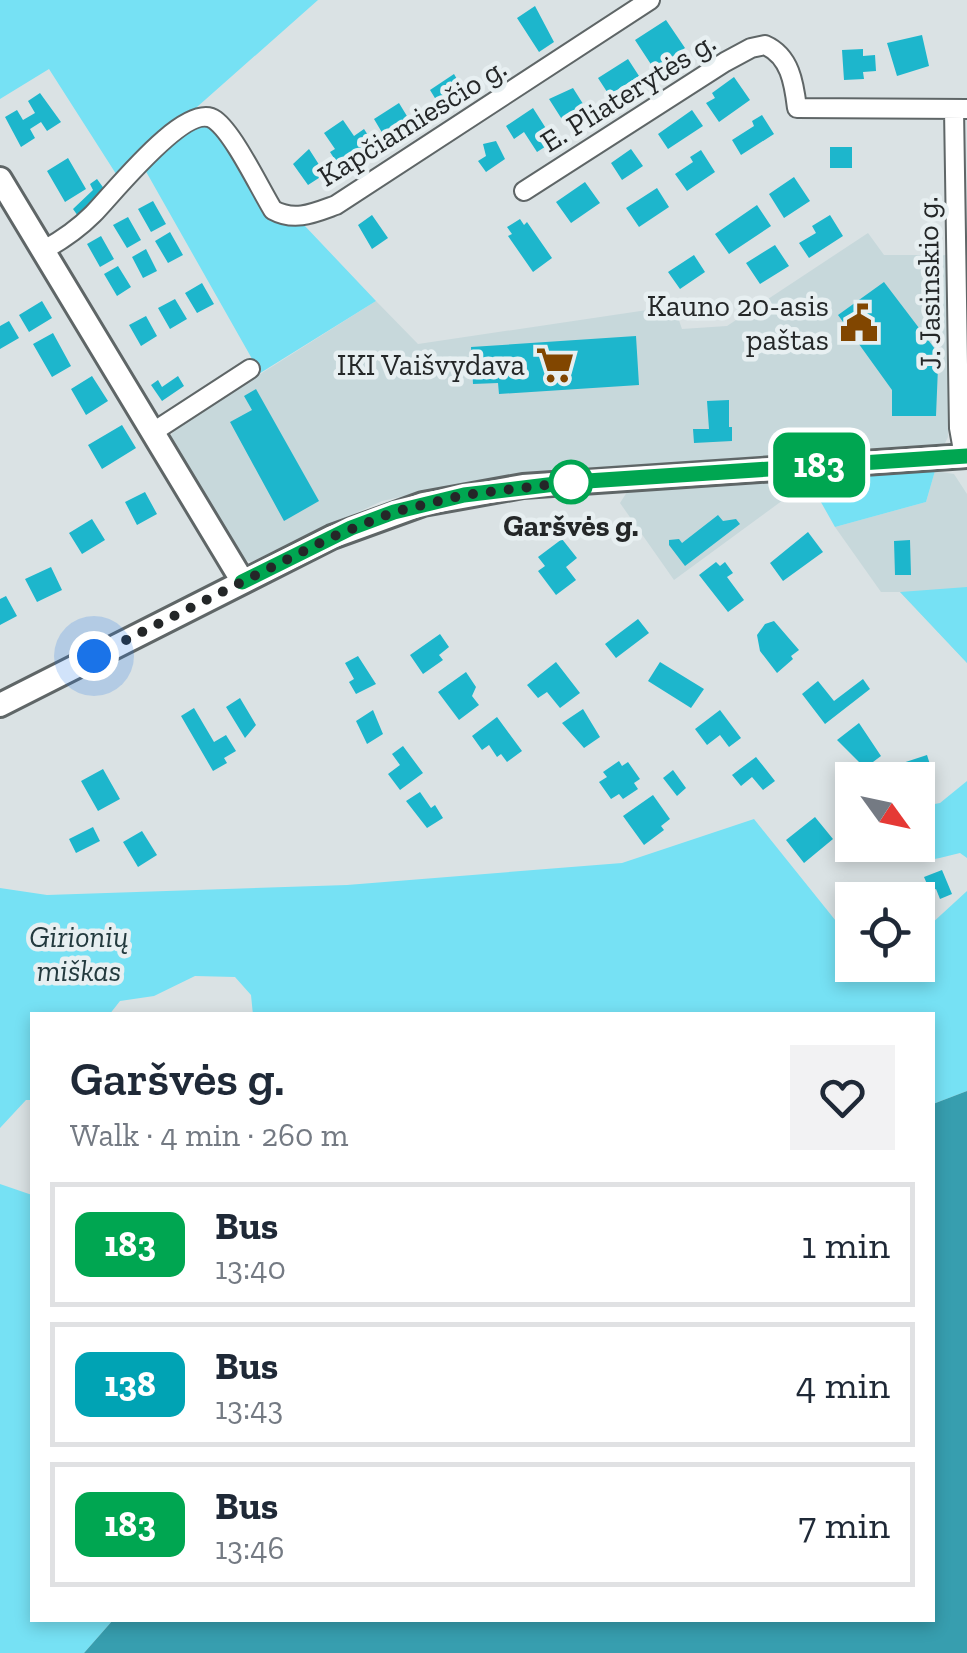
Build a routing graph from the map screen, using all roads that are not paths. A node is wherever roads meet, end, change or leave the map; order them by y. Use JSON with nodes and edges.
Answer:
{"nodes":[{"id":1,"x":650,"y":0,"type":"edge"},
{"id":2,"x":961,"y":109,"type":"edge"},
{"id":3,"x":0,"y":179,"type":"edge"},
{"id":4,"x":524,"y":191,"type":"dead end"},
{"id":5,"x":44,"y":250,"type":"junction"},
{"id":6,"x":250,"y":370,"type":"dead end"},
{"id":7,"x":153,"y":432,"type":"junction"},
{"id":8,"x":965,"y":456,"type":"edge"},
{"id":9,"x":242,"y":582,"type":"junction"},
{"id":10,"x":0,"y":704,"type":"edge"}],
"edges":[{"from":1,"to":5,"type":"street","name":"Kapčiamiesčio g."},
{"from":2,"to":4,"type":"street","name":"E. Pliaterytės g."},
{"from":2,"to":8,"type":"street","name":"J. Jasinskio g."},
{"from":3,"to":5,"type":"main road"},
{"from":5,"to":7,"type":"main road"},
{"from":6,"to":7,"type":"street"},
{"from":7,"to":9,"type":"main road"},
{"from":8,"to":9,"type":"main road"},
{"from":9,"to":10,"type":"main road"}]}
